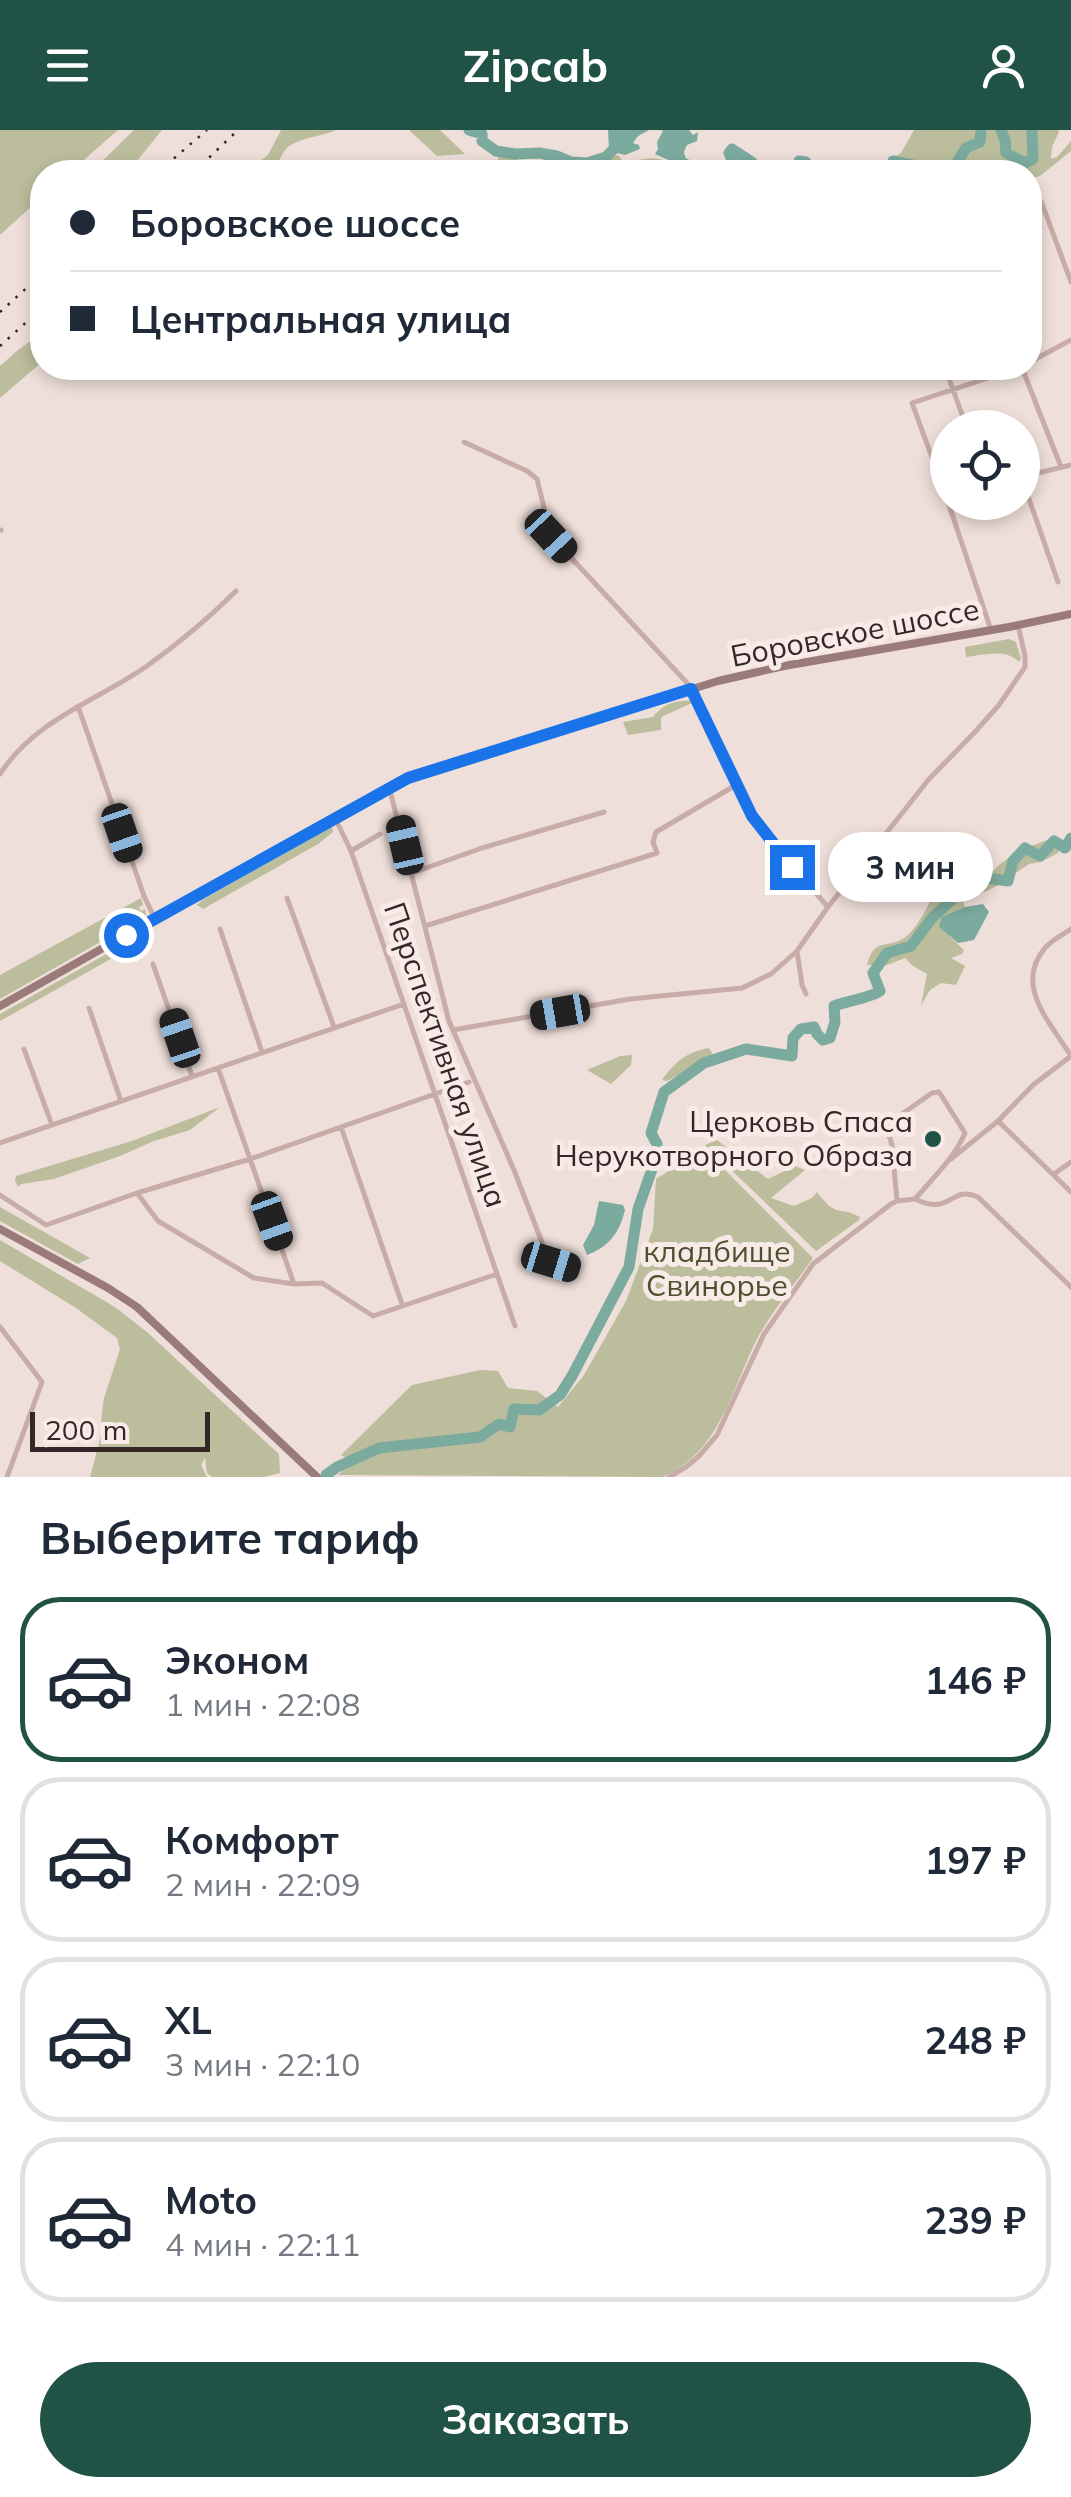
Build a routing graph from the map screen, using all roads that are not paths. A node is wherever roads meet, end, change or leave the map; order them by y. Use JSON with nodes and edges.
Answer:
{"nodes":[{"id":1,"x":1042,"y":205,"type":"edge"},
{"id":2,"x":1071,"y":282,"type":"edge"},
{"id":3,"x":1071,"y":340,"type":"edge"},
{"id":4,"x":1042,"y":356,"type":"edge"},
{"id":5,"x":950,"y":380,"type":"edge"},
{"id":6,"x":986,"y":380,"type":"edge"},
{"id":7,"x":1025,"y":380,"type":"edge"},
{"id":8,"x":954,"y":391,"type":"junction"},
{"id":9,"x":961,"y":410,"type":"edge"},
{"id":10,"x":464,"y":442,"type":"dead end"},
{"id":11,"x":930,"y":452,"type":"edge"},
{"id":12,"x":1071,"y":465,"type":"edge"},
{"id":13,"x":1061,"y":468,"type":"junction"},
{"id":14,"x":1040,"y":473,"type":"edge"},
{"id":15,"x":954,"y":520,"type":"edge"},
{"id":16,"x":1037,"y":520,"type":"edge"},
{"id":17,"x":1058,"y":582,"type":"dead end"},
{"id":18,"x":236,"y":591,"type":"dead end"},
{"id":19,"x":1071,"y":614,"type":"edge"},
{"id":20,"x":1018,"y":625,"type":"junction"},
{"id":21,"x":991,"y":630,"type":"junction"},
{"id":22,"x":691,"y":689,"type":"junction"},
{"id":23,"x":78,"y":706,"type":"junction"},
{"id":24,"x":0,"y":774,"type":"edge"},
{"id":25,"x":736,"y":785,"type":"junction"},
{"id":26,"x":389,"y":787,"type":"junction"},
{"id":27,"x":604,"y":812,"type":"dead end"},
{"id":28,"x":335,"y":818,"type":"junction"},
{"id":29,"x":380,"y":834,"type":"dead end"},
{"id":30,"x":351,"y":851,"type":"junction"},
{"id":31,"x":412,"y":874,"type":"junction"},
{"id":32,"x":287,"y":898,"type":"dead end"},
{"id":33,"x":828,"y":908,"type":"junction"},
{"id":34,"x":155,"y":918,"type":"junction"},
{"id":35,"x":425,"y":926,"type":"junction"},
{"id":36,"x":220,"y":929,"type":"dead end"},
{"id":37,"x":1071,"y":929,"type":"edge"},
{"id":38,"x":797,"y":951,"type":"junction"},
{"id":39,"x":154,"y":964,"type":"dead end"},
{"id":40,"x":806,"y":994,"type":"dead end"},
{"id":41,"x":404,"y":1004,"type":"junction"},
{"id":42,"x":0,"y":1006,"type":"edge"},
{"id":43,"x":89,"y":1008,"type":"dead end"},
{"id":44,"x":334,"y":1028,"type":"junction"},
{"id":45,"x":453,"y":1030,"type":"junction"},
{"id":46,"x":24,"y":1050,"type":"dead end"},
{"id":47,"x":262,"y":1052,"type":"junction"},
{"id":48,"x":1071,"y":1056,"type":"edge"},
{"id":49,"x":218,"y":1068,"type":"junction"},
{"id":50,"x":192,"y":1076,"type":"junction"},
{"id":51,"x":469,"y":1082,"type":"dead end"},
{"id":52,"x":435,"y":1093,"type":"junction"},
{"id":53,"x":121,"y":1101,"type":"junction"},
{"id":54,"x":998,"y":1121,"type":"junction"},
{"id":55,"x":52,"y":1125,"type":"junction"},
{"id":56,"x":341,"y":1127,"type":"junction"},
{"id":57,"x":0,"y":1143,"type":"edge"},
{"id":58,"x":250,"y":1159,"type":"junction"},
{"id":59,"x":949,"y":1161,"type":"junction"},
{"id":60,"x":1071,"y":1162,"type":"edge"},
{"id":61,"x":1054,"y":1174,"type":"junction"},
{"id":62,"x":137,"y":1192,"type":"junction"},
{"id":63,"x":1071,"y":1192,"type":"edge"},
{"id":64,"x":0,"y":1195,"type":"edge"},
{"id":65,"x":916,"y":1199,"type":"junction"},
{"id":66,"x":897,"y":1201,"type":"junction"},
{"id":67,"x":0,"y":1229,"type":"edge"},
{"id":68,"x":574,"y":1269,"type":"dead end"},
{"id":69,"x":497,"y":1274,"type":"junction"},
{"id":70,"x":294,"y":1284,"type":"junction"},
{"id":71,"x":1071,"y":1288,"type":"edge"},
{"id":72,"x":403,"y":1304,"type":"junction"},
{"id":73,"x":514,"y":1326,"type":"dead end"},
{"id":74,"x":0,"y":1327,"type":"edge"},
{"id":75,"x":8,"y":1477,"type":"edge"},
{"id":76,"x":317,"y":1477,"type":"edge"},
{"id":77,"x":669,"y":1477,"type":"edge"}],
"edges":[{"from":1,"to":2,"type":"street"},
{"from":3,"to":4,"type":"street"},
{"from":5,"to":8,"type":"street"},
{"from":6,"to":8,"type":"street"},
{"from":7,"to":13,"type":"street"},
{"from":8,"to":9,"type":"street"},
{"from":8,"to":11,"type":"street"},
{"from":10,"to":22,"type":"street"},
{"from":12,"to":13,"type":"street"},
{"from":13,"to":14,"type":"street"},
{"from":15,"to":21,"type":"street"},
{"from":16,"to":17,"type":"street"},
{"from":18,"to":23,"type":"street"},
{"from":19,"to":20,"type":"main road","name":"Боровское шоссе"},
{"from":20,"to":21,"type":"main road","name":"Боровское шоссе"},
{"from":20,"to":33,"type":"street"},
{"from":21,"to":22,"type":"main road","name":"Боровское шоссе"},
{"from":22,"to":25,"type":"street"},
{"from":22,"to":26,"type":"main road","name":"Боровское шоссе"},
{"from":23,"to":24,"type":"street"},
{"from":23,"to":34,"type":"street"},
{"from":25,"to":33,"type":"street"},
{"from":25,"to":35,"type":"street"},
{"from":26,"to":28,"type":"main road","name":"Боровское шоссе"},
{"from":26,"to":31,"type":"street"},
{"from":27,"to":31,"type":"street"},
{"from":28,"to":30,"type":"street","name":"Перспективная улица"},
{"from":28,"to":34,"type":"main road","name":"Боровское шоссе"},
{"from":29,"to":30,"type":"street"},
{"from":30,"to":41,"type":"street","name":"Перспективная улица"},
{"from":31,"to":35,"type":"street"},
{"from":32,"to":44,"type":"street"},
{"from":33,"to":38,"type":"street"},
{"from":34,"to":42,"type":"main road","name":"Боровское шоссе"},
{"from":35,"to":45,"type":"street"},
{"from":36,"to":47,"type":"street"},
{"from":37,"to":48,"type":"street"},
{"from":38,"to":40,"type":"street"},
{"from":38,"to":45,"type":"street"},
{"from":39,"to":50,"type":"street"},
{"from":41,"to":44,"type":"street"},
{"from":41,"to":52,"type":"street","name":"Перспективная улица"},
{"from":43,"to":53,"type":"street"},
{"from":44,"to":47,"type":"street"},
{"from":45,"to":68,"type":"street"},
{"from":46,"to":55,"type":"street"},
{"from":47,"to":49,"type":"street"},
{"from":48,"to":54,"type":"street"},
{"from":49,"to":50,"type":"street"},
{"from":49,"to":58,"type":"street"},
{"from":50,"to":53,"type":"street"},
{"from":51,"to":52,"type":"street"},
{"from":52,"to":56,"type":"street"},
{"from":52,"to":69,"type":"street","name":"Перспективная улица"},
{"from":53,"to":55,"type":"street"},
{"from":54,"to":59,"type":"street"},
{"from":54,"to":61,"type":"street"},
{"from":55,"to":57,"type":"street"},
{"from":56,"to":58,"type":"street"},
{"from":56,"to":72,"type":"street"},
{"from":58,"to":62,"type":"street"},
{"from":58,"to":70,"type":"street"},
{"from":59,"to":65,"type":"street"},
{"from":59,"to":66,"type":"street"},
{"from":60,"to":61,"type":"street"},
{"from":61,"to":63,"type":"street"},
{"from":62,"to":64,"type":"street"},
{"from":62,"to":70,"type":"street"},
{"from":65,"to":66,"type":"street"},
{"from":65,"to":71,"type":"street"},
{"from":66,"to":77,"type":"street"},
{"from":67,"to":76,"type":"main road"},
{"from":69,"to":72,"type":"street"},
{"from":69,"to":73,"type":"street","name":"Перспективная улица"},
{"from":70,"to":72,"type":"street"},
{"from":74,"to":75,"type":"street"}]}
